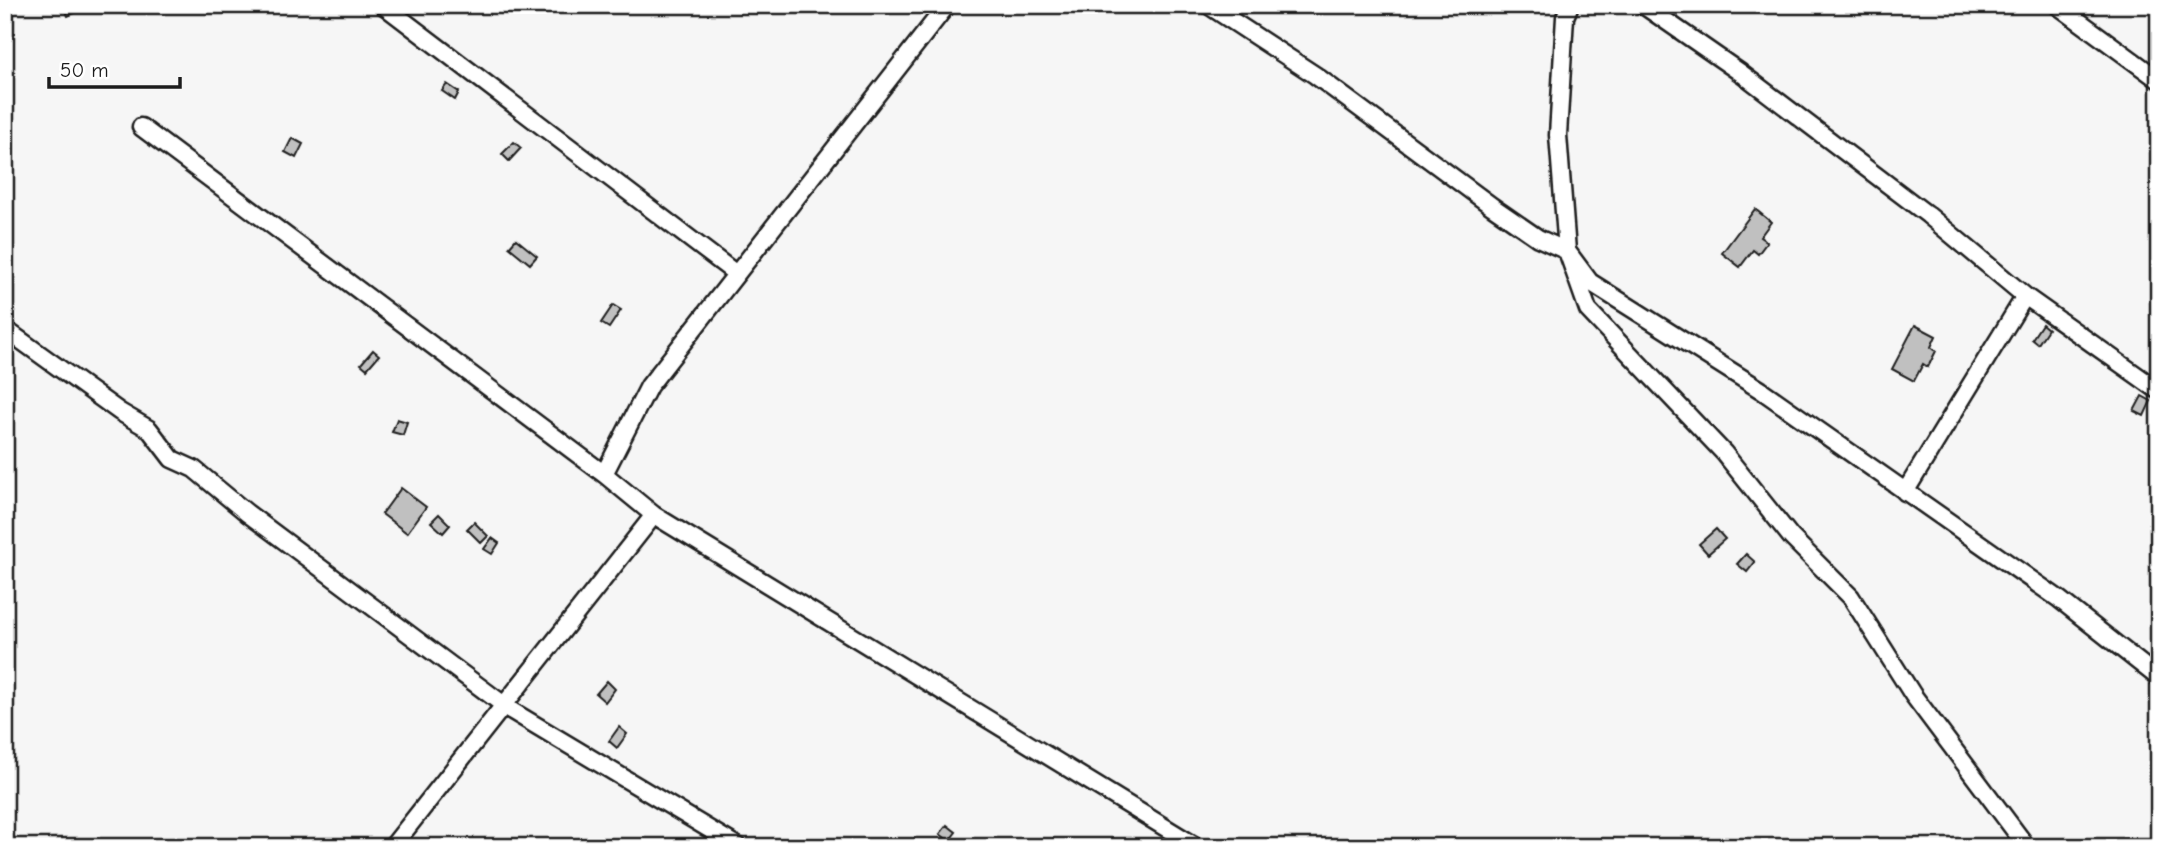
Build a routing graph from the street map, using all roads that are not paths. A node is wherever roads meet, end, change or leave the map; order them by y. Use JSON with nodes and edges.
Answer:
{"nodes":[{"id":1,"x":383,"y":5,"type":"edge"},
{"id":2,"x":947,"y":5,"type":"edge"},
{"id":3,"x":1208,"y":5,"type":"edge"},
{"id":4,"x":1570,"y":5,"type":"edge"},
{"id":5,"x":1643,"y":5,"type":"edge"},
{"id":6,"x":2057,"y":5,"type":"edge"},
{"id":7,"x":2159,"y":80,"type":"edge"},
{"id":8,"x":141,"y":127,"type":"dead end"},
{"id":9,"x":1567,"y":251,"type":"junction"},
{"id":10,"x":735,"y":273,"type":"junction"},
{"id":11,"x":2025,"y":296,"type":"junction"},
{"id":12,"x":5,"y":329,"type":"edge"},
{"id":13,"x":2159,"y":391,"type":"edge"},
{"id":14,"x":604,"y":474,"type":"junction"},
{"id":15,"x":1905,"y":492,"type":"junction"},
{"id":16,"x":654,"y":515,"type":"junction"},
{"id":17,"x":2159,"y":678,"type":"edge"},
{"id":18,"x":505,"y":705,"type":"junction"},
{"id":19,"x":392,"y":847,"type":"edge"},
{"id":20,"x":739,"y":847,"type":"edge"},
{"id":21,"x":1197,"y":847,"type":"edge"},
{"id":22,"x":2027,"y":847,"type":"edge"}],
"edges":[{"from":1,"to":10,"type":"street"},
{"from":2,"to":10,"type":"street"},
{"from":3,"to":9,"type":"street"},
{"from":4,"to":9,"type":"street"},
{"from":5,"to":11,"type":"street"},
{"from":6,"to":7,"type":"street"},
{"from":8,"to":14,"type":"street"},
{"from":9,"to":15,"type":"street"},
{"from":9,"to":22,"type":"street"},
{"from":10,"to":14,"type":"street"},
{"from":11,"to":13,"type":"street"},
{"from":11,"to":15,"type":"street"},
{"from":12,"to":18,"type":"street"},
{"from":14,"to":16,"type":"street"},
{"from":15,"to":17,"type":"street"},
{"from":16,"to":18,"type":"street"},
{"from":16,"to":21,"type":"street"},
{"from":18,"to":19,"type":"street"},
{"from":18,"to":20,"type":"street"}]}
